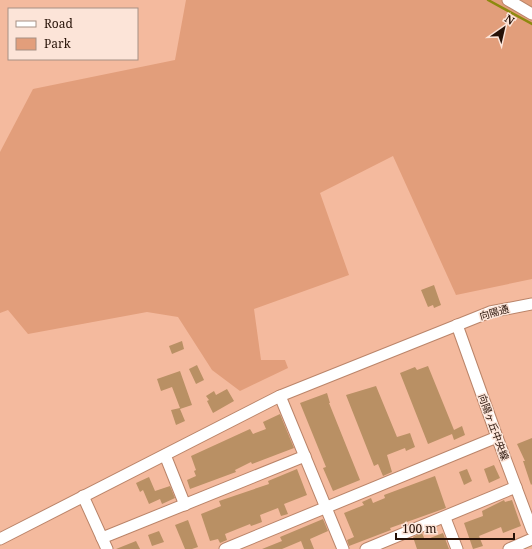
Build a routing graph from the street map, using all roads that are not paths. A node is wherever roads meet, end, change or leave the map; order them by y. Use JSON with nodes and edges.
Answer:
{"nodes":[{"id":1,"x":508,"y":0,"type":"edge"},
{"id":2,"x":532,"y":14,"type":"edge"},
{"id":3,"x":532,"y":304,"type":"edge"},
{"id":4,"x":457,"y":325,"type":"junction"},
{"id":5,"x":280,"y":396,"type":"junction"},
{"id":6,"x":497,"y":437,"type":"junction"},
{"id":7,"x":165,"y":455,"type":"junction"},
{"id":8,"x":305,"y":456,"type":"junction"},
{"id":9,"x":516,"y":487,"type":"junction"},
{"id":10,"x":83,"y":496,"type":"junction"},
{"id":11,"x":185,"y":505,"type":"junction"},
{"id":12,"x":325,"y":507,"type":"junction"},
{"id":13,"x":445,"y":518,"type":"junction"},
{"id":14,"x":532,"y":530,"type":"edge"},
{"id":15,"x":102,"y":538,"type":"junction"},
{"id":16,"x":0,"y":539,"type":"edge"},
{"id":17,"x":532,"y":539,"type":"edge"},
{"id":18,"x":107,"y":549,"type":"edge"},
{"id":19,"x":225,"y":549,"type":"edge"},
{"id":20,"x":343,"y":549,"type":"edge"},
{"id":21,"x":366,"y":549,"type":"edge"},
{"id":22,"x":457,"y":549,"type":"edge"},
{"id":23,"x":509,"y":549,"type":"edge"}],
"edges":[{"from":1,"to":2,"type":"street"},
{"from":3,"to":4,"type":"street","name":"向陽通"},
{"from":4,"to":5,"type":"street","name":"向陽通"},
{"from":4,"to":6,"type":"street","name":"向陽ヶ丘中央線"},
{"from":5,"to":7,"type":"street","name":"向陽通"},
{"from":5,"to":8,"type":"street"},
{"from":6,"to":9,"type":"street","name":"向陽ヶ丘中央線"},
{"from":6,"to":12,"type":"street"},
{"from":7,"to":10,"type":"street","name":"向陽通"},
{"from":7,"to":11,"type":"street"},
{"from":8,"to":11,"type":"street"},
{"from":8,"to":12,"type":"street"},
{"from":9,"to":13,"type":"street"},
{"from":9,"to":14,"type":"street","name":"向陽ヶ丘中央線"},
{"from":10,"to":15,"type":"street"},
{"from":10,"to":16,"type":"street","name":"向陽通"},
{"from":11,"to":15,"type":"street"},
{"from":12,"to":19,"type":"street"},
{"from":12,"to":20,"type":"street"},
{"from":13,"to":21,"type":"street"},
{"from":13,"to":22,"type":"street"},
{"from":15,"to":18,"type":"street"},
{"from":17,"to":23,"type":"street"}]}
